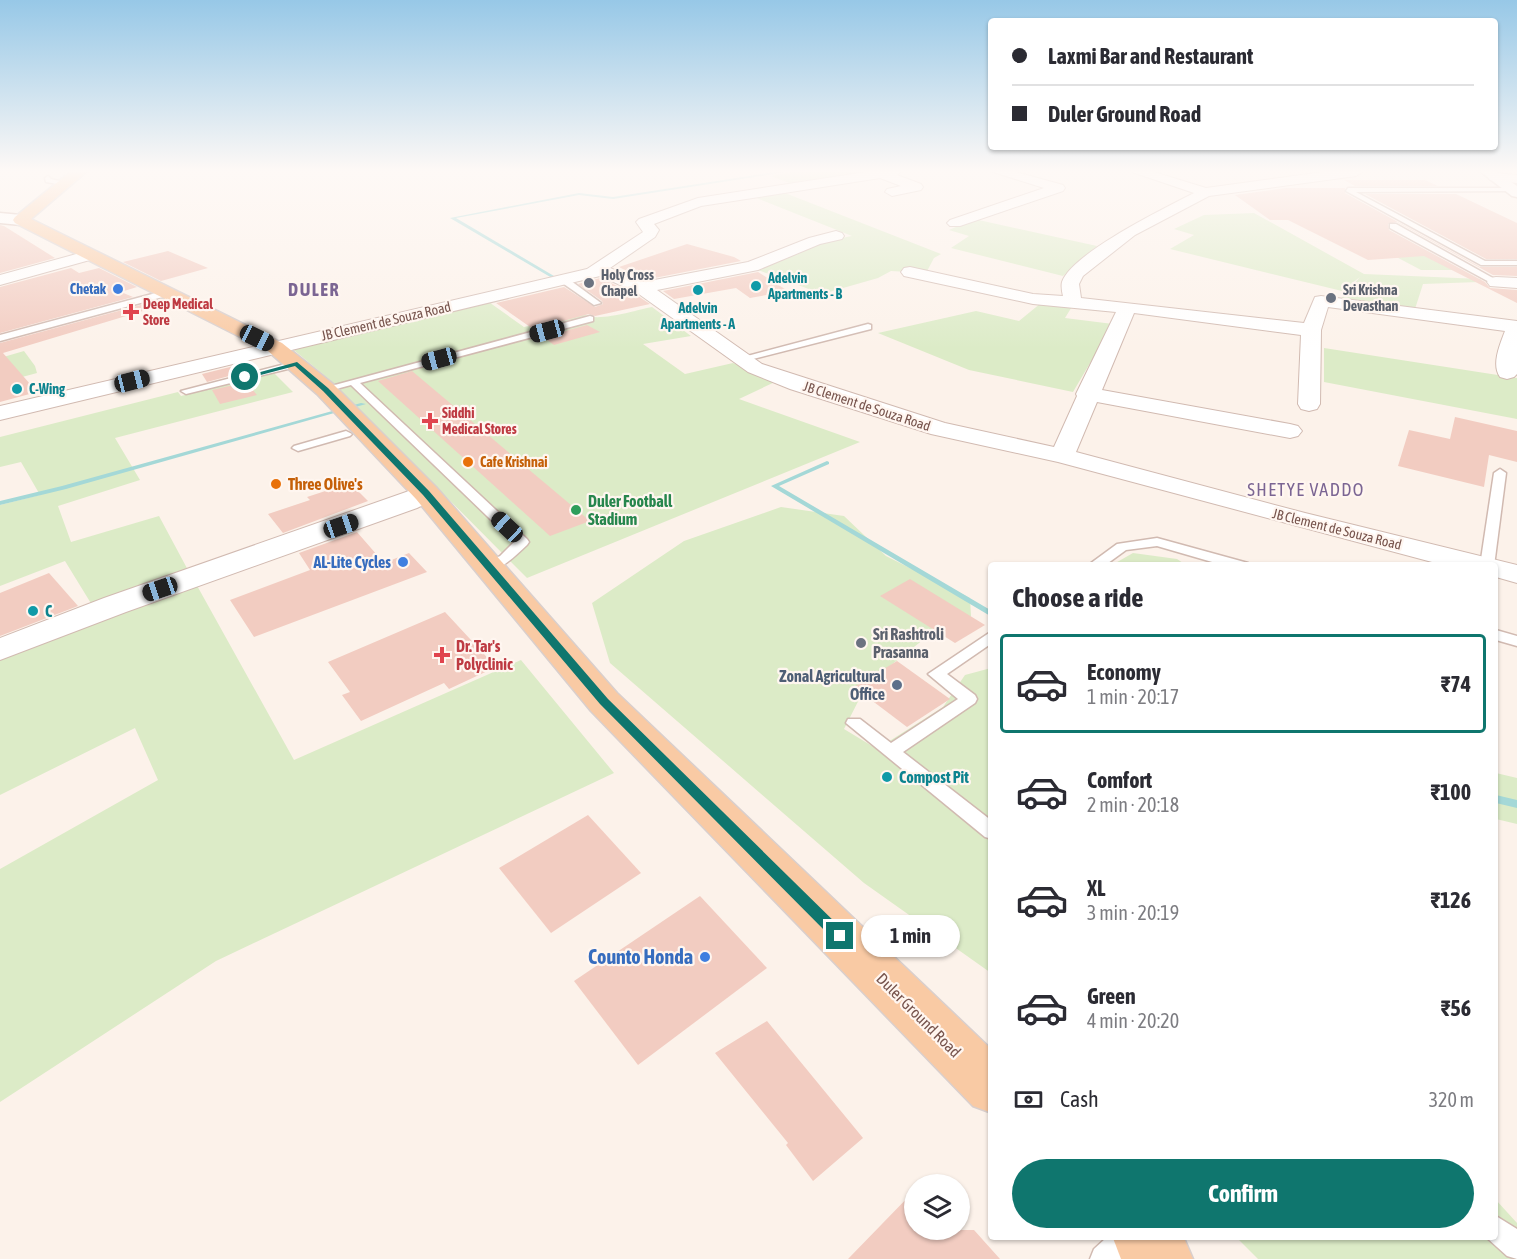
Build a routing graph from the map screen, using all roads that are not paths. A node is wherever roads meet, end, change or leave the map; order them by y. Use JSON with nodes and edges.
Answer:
{"nodes":[{"id":1,"x":38,"y":231,"type":"edge"},
{"id":2,"x":651,"y":231,"type":"edge"},
{"id":3,"x":1132,"y":231,"type":"edge"},
{"id":4,"x":1402,"y":231,"type":"edge"},
{"id":5,"x":1424,"y":231,"type":"edge"},
{"id":6,"x":836,"y":236,"type":"dead end"},
{"id":7,"x":88,"y":253,"type":"junction"},
{"id":8,"x":1517,"y":263,"type":"edge"},
{"id":9,"x":594,"y":272,"type":"junction"},
{"id":10,"x":910,"y":272,"type":"dead end"},
{"id":11,"x":0,"y":278,"type":"edge"},
{"id":12,"x":564,"y":280,"type":"junction"},
{"id":13,"x":1496,"y":282,"type":"joint"},
{"id":14,"x":1517,"y":283,"type":"edge"},
{"id":15,"x":642,"y":288,"type":"junction"},
{"id":16,"x":167,"y":293,"type":"junction"},
{"id":17,"x":1073,"y":302,"type":"junction"},
{"id":18,"x":597,"y":303,"type":"dead end"},
{"id":19,"x":1127,"y":308,"type":"junction"},
{"id":20,"x":590,"y":319,"type":"dead end"},
{"id":21,"x":868,"y":327,"type":"dead end"},
{"id":22,"x":1516,"y":327,"type":"edge"},
{"id":23,"x":1311,"y":330,"type":"junction"},
{"id":24,"x":0,"y":338,"type":"edge"},
{"id":25,"x":286,"y":355,"type":"junction"},
{"id":26,"x":741,"y":359,"type":"junction"},
{"id":27,"x":1507,"y":373,"type":"dead end"},
{"id":28,"x":339,"y":386,"type":"junction"},
{"id":29,"x":186,"y":391,"type":"dead end"},
{"id":30,"x":1087,"y":394,"type":"junction"},
{"id":31,"x":1310,"y":404,"type":"dead end"},
{"id":32,"x":0,"y":413,"type":"edge"},
{"id":33,"x":1290,"y":431,"type":"dead end"},
{"id":34,"x":346,"y":434,"type":"dead end"},
{"id":35,"x":298,"y":448,"type":"dead end"},
{"id":36,"x":1062,"y":456,"type":"junction"},
{"id":37,"x":1500,"y":473,"type":"dead end"},
{"id":38,"x":426,"y":493,"type":"junction"},
{"id":39,"x":1100,"y":562,"type":"edge"},
{"id":40,"x":1230,"y":562,"type":"edge"},
{"id":41,"x":1469,"y":562,"type":"edge"},
{"id":42,"x":1486,"y":562,"type":"edge"},
{"id":43,"x":489,"y":567,"type":"junction"},
{"id":44,"x":1498,"y":569,"type":"edge"},
{"id":45,"x":1517,"y":574,"type":"edge"},
{"id":46,"x":1498,"y":636,"type":"edge"},
{"id":47,"x":988,"y":639,"type":"edge"},
{"id":48,"x":1517,"y":641,"type":"edge"},
{"id":49,"x":0,"y":650,"type":"edge"},
{"id":50,"x":854,"y":723,"type":"dead end"},
{"id":51,"x":890,"y":752,"type":"junction"},
{"id":52,"x":988,"y":829,"type":"edge"},
{"id":53,"x":988,"y":1083,"type":"edge"},
{"id":54,"x":1498,"y":1231,"type":"edge"},
{"id":55,"x":1122,"y":1240,"type":"edge"},
{"id":56,"x":1145,"y":1240,"type":"edge"},
{"id":57,"x":1517,"y":1246,"type":"edge"},
{"id":58,"x":1104,"y":1259,"type":"edge"},
{"id":59,"x":1163,"y":1259,"type":"edge"}],
"edges":[{"from":1,"to":7,"type":"main road","name":"Duler Ground Road"},
{"from":2,"to":9,"type":"street"},
{"from":3,"to":17,"type":"street"},
{"from":4,"to":13,"type":"lane"},
{"from":5,"to":8,"type":"lane"},
{"from":6,"to":15,"type":"street"},
{"from":7,"to":11,"type":"street"},
{"from":7,"to":16,"type":"main road","name":"Duler Ground Road"},
{"from":9,"to":12,"type":"street","name":"JB Clement de Souza Road"},
{"from":9,"to":15,"type":"street","name":"JB Clement de Souza Road"},
{"from":10,"to":17,"type":"street"},
{"from":12,"to":18,"type":"lane"},
{"from":12,"to":25,"type":"street","name":"JB Clement de Souza Road"},
{"from":13,"to":14,"type":"street"},
{"from":15,"to":26,"type":"street","name":"JB Clement de Souza Road"},
{"from":16,"to":24,"type":"lane"},
{"from":16,"to":25,"type":"main road","name":"Duler Ground Road"},
{"from":17,"to":19,"type":"street"},
{"from":19,"to":23,"type":"street"},
{"from":19,"to":30,"type":"street"},
{"from":20,"to":28,"type":"lane"},
{"from":21,"to":26,"type":"lane"},
{"from":22,"to":23,"type":"street"},
{"from":22,"to":27,"type":"street"},
{"from":23,"to":31,"type":"street"},
{"from":25,"to":28,"type":"main road","name":"Duler Ground Road"},
{"from":25,"to":29,"type":"lane"},
{"from":25,"to":32,"type":"street","name":"JB Clement de Souza Road"},
{"from":26,"to":36,"type":"street","name":"JB Clement de Souza Road"},
{"from":28,"to":38,"type":"main road","name":"Duler Ground Road"},
{"from":28,"to":43,"type":"lane"},
{"from":30,"to":33,"type":"street"},
{"from":30,"to":36,"type":"street"},
{"from":34,"to":35,"type":"lane"},
{"from":36,"to":41,"type":"street","name":"JB Clement de Souza Road"},
{"from":37,"to":42,"type":"lane"},
{"from":38,"to":43,"type":"main road","name":"Duler Ground Road"},
{"from":38,"to":49,"type":"street"},
{"from":39,"to":40,"type":"lane"},
{"from":43,"to":53,"type":"main road","name":"Duler Ground Road"},
{"from":44,"to":45,"type":"street"},
{"from":46,"to":48,"type":"lane"},
{"from":47,"to":51,"type":"lane"},
{"from":50,"to":51,"type":"lane"},
{"from":51,"to":52,"type":"lane"},
{"from":54,"to":57,"type":"lane"},
{"from":55,"to":58,"type":"lane"},
{"from":56,"to":59,"type":"main road"}]}
